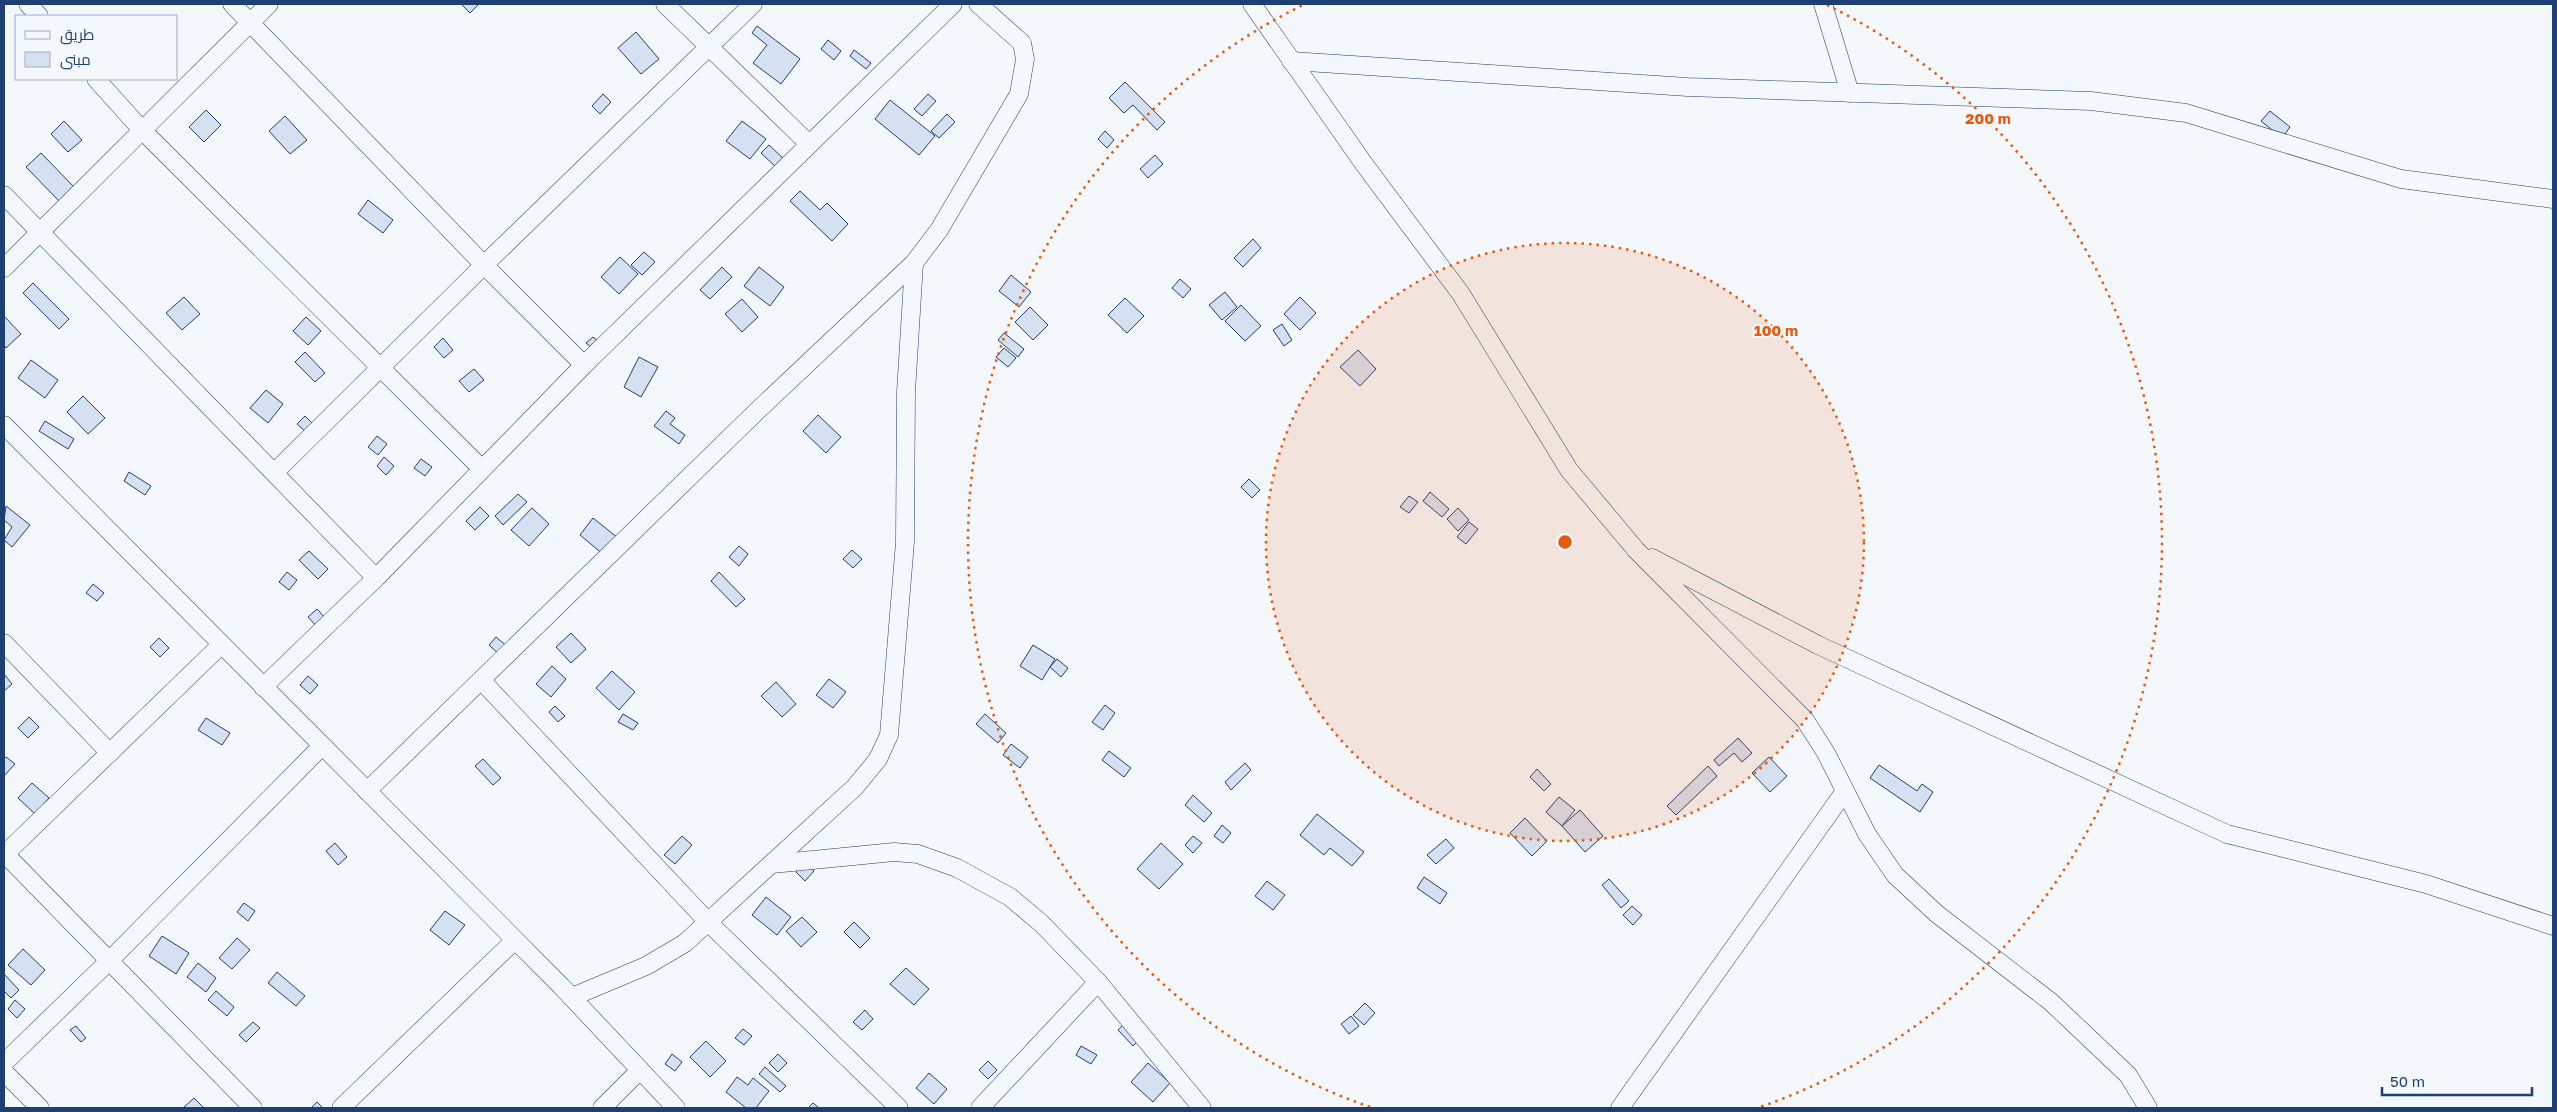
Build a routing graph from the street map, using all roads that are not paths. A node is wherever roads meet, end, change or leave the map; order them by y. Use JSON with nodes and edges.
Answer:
{"nodes":[{"id":1,"x":28,"y":4,"type":"edge"},
{"id":2,"x":232,"y":4,"type":"edge"},
{"id":3,"x":269,"y":4,"type":"edge"},
{"id":4,"x":665,"y":4,"type":"edge"},
{"id":5,"x":753,"y":4,"type":"edge"},
{"id":6,"x":953,"y":4,"type":"edge"},
{"id":7,"x":978,"y":4,"type":"edge"},
{"id":8,"x":1252,"y":4,"type":"edge"},
{"id":9,"x":1823,"y":4,"type":"edge"},
{"id":10,"x":38,"y":15,"type":"edge"},
{"id":11,"x":250,"y":23,"type":"junction"},
{"id":12,"x":709,"y":48,"type":"junction"},
{"id":13,"x":1291,"y":60,"type":"junction"},
{"id":14,"x":97,"y":80,"type":"edge"},
{"id":15,"x":1850,"y":93,"type":"junction"},
{"id":16,"x":142,"y":130,"type":"junction"},
{"id":17,"x":809,"y":144,"type":"junction"},
{"id":18,"x":4,"y":195,"type":"edge"},
{"id":19,"x":2553,"y":199,"type":"edge"},
{"id":20,"x":39,"y":232,"type":"junction"},
{"id":21,"x":914,"y":263,"type":"junction"},
{"id":22,"x":484,"y":265,"type":"junction"},
{"id":23,"x":4,"y":268,"type":"edge"},
{"id":24,"x":584,"y":365,"type":"junction"},
{"id":25,"x":381,"y":367,"type":"junction"},
{"id":26,"x":4,"y":425,"type":"edge"},
{"id":27,"x":482,"y":469,"type":"junction"},
{"id":28,"x":275,"y":472,"type":"junction"},
{"id":29,"x":1636,"y":550,"type":"junction"},
{"id":30,"x":376,"y":578,"type":"junction"},
{"id":31,"x":4,"y":642,"type":"edge"},
{"id":32,"x":221,"y":645,"type":"junction"},
{"id":33,"x":481,"y":680,"type":"junction"},
{"id":34,"x":263,"y":687,"type":"junction"},
{"id":35,"x":322,"y":746,"type":"junction"},
{"id":36,"x":110,"y":753,"type":"junction"},
{"id":37,"x":367,"y":791,"type":"junction"},
{"id":38,"x":1845,"y":791,"type":"junction"},
{"id":39,"x":4,"y":854,"type":"edge"},
{"id":40,"x":772,"y":864,"type":"junction"},
{"id":41,"x":709,"y":923,"type":"junction"},
{"id":42,"x":2553,"y":926,"type":"edge"},
{"id":43,"x":515,"y":940,"type":"junction"},
{"id":44,"x":109,"y":961,"type":"junction"},
{"id":45,"x":1098,"y":982,"type":"junction"},
{"id":46,"x":572,"y":997,"type":"junction"},
{"id":47,"x":4,"y":1063,"type":"edge"},
{"id":48,"x":640,"y":1070,"type":"junction"},
{"id":49,"x":4,"y":1072,"type":"edge"},
{"id":50,"x":40,"y":1108,"type":"edge"},
{"id":51,"x":253,"y":1108,"type":"edge"},
{"id":52,"x":341,"y":1108,"type":"edge"},
{"id":53,"x":602,"y":1108,"type":"edge"},
{"id":54,"x":676,"y":1108,"type":"edge"},
{"id":55,"x":899,"y":1108,"type":"edge"},
{"id":56,"x":980,"y":1108,"type":"edge"},
{"id":57,"x":1202,"y":1108,"type":"edge"},
{"id":58,"x":1620,"y":1108,"type":"edge"},
{"id":59,"x":2148,"y":1108,"type":"edge"}],
"edges":[{"from":1,"to":10,"type":"street"},
{"from":2,"to":11,"type":"street"},
{"from":3,"to":11,"type":"street"},
{"from":4,"to":12,"type":"street"},
{"from":5,"to":12,"type":"street"},
{"from":6,"to":17,"type":"street"},
{"from":7,"to":21,"type":"street"},
{"from":8,"to":13,"type":"street"},
{"from":9,"to":15,"type":"street"},
{"from":11,"to":16,"type":"street"},
{"from":11,"to":22,"type":"street"},
{"from":12,"to":17,"type":"street"},
{"from":12,"to":22,"type":"street"},
{"from":13,"to":15,"type":"street"},
{"from":13,"to":29,"type":"street"},
{"from":14,"to":16,"type":"street"},
{"from":15,"to":19,"type":"street"},
{"from":16,"to":20,"type":"street"},
{"from":16,"to":25,"type":"street"},
{"from":17,"to":24,"type":"street"},
{"from":18,"to":20,"type":"street"},
{"from":20,"to":23,"type":"street"},
{"from":20,"to":28,"type":"street"},
{"from":21,"to":33,"type":"street"},
{"from":21,"to":40,"type":"street"},
{"from":22,"to":24,"type":"street"},
{"from":22,"to":25,"type":"street"},
{"from":24,"to":27,"type":"street"},
{"from":25,"to":27,"type":"street"},
{"from":25,"to":28,"type":"street"},
{"from":26,"to":32,"type":"street"},
{"from":27,"to":30,"type":"street"},
{"from":28,"to":30,"type":"street"},
{"from":29,"to":38,"type":"street"},
{"from":29,"to":42,"type":"street"},
{"from":30,"to":34,"type":"street"},
{"from":31,"to":36,"type":"street"},
{"from":32,"to":34,"type":"street"},
{"from":32,"to":36,"type":"street"},
{"from":33,"to":37,"type":"street"},
{"from":33,"to":41,"type":"street"},
{"from":34,"to":35,"type":"street"},
{"from":35,"to":37,"type":"street"},
{"from":35,"to":44,"type":"street"},
{"from":36,"to":39,"type":"street"},
{"from":37,"to":43,"type":"street"},
{"from":38,"to":58,"type":"street"},
{"from":38,"to":59,"type":"street"},
{"from":39,"to":44,"type":"street"},
{"from":40,"to":41,"type":"street"},
{"from":40,"to":45,"type":"street"},
{"from":41,"to":46,"type":"street"},
{"from":41,"to":55,"type":"street"},
{"from":43,"to":46,"type":"street"},
{"from":43,"to":52,"type":"street"},
{"from":44,"to":47,"type":"street"},
{"from":44,"to":51,"type":"street"},
{"from":45,"to":56,"type":"street"},
{"from":45,"to":57,"type":"street"},
{"from":46,"to":48,"type":"street"},
{"from":48,"to":53,"type":"street"},
{"from":48,"to":54,"type":"street"},
{"from":49,"to":50,"type":"street"}]}
